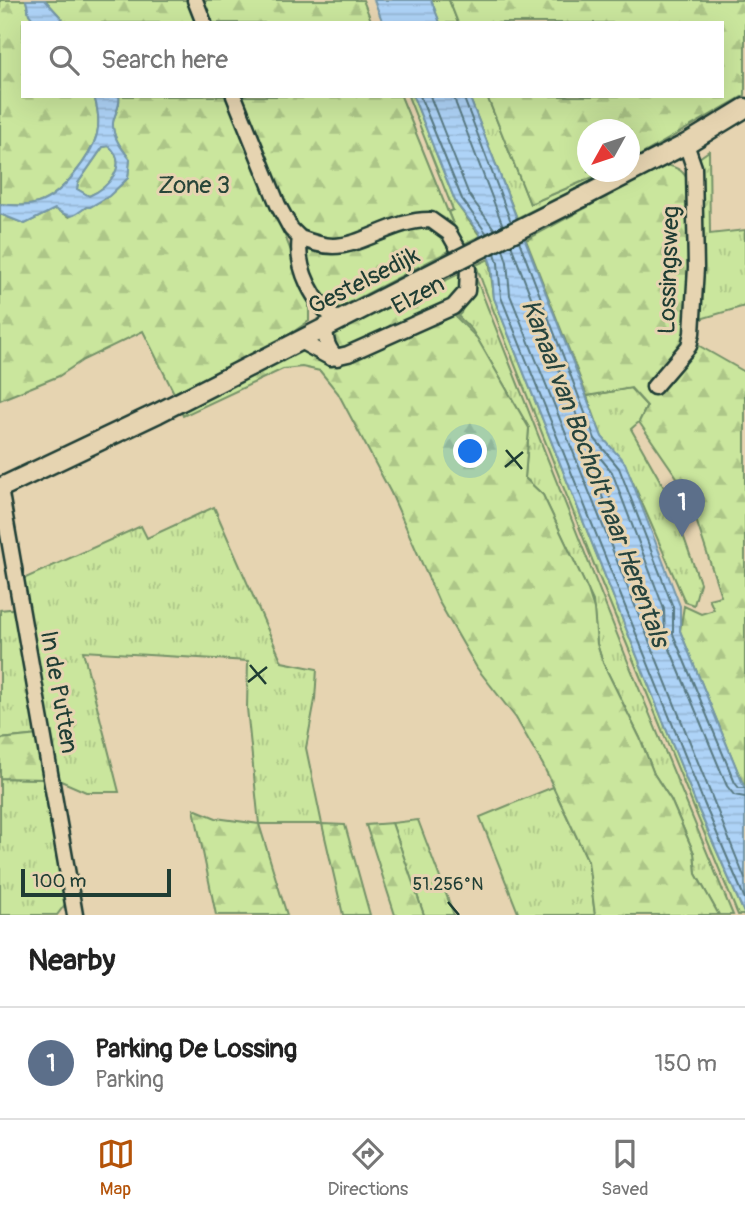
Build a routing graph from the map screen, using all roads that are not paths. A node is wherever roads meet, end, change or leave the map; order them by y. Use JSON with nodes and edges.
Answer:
{"nodes":[{"id":1,"x":195,"y":0,"type":"edge"},
{"id":2,"x":203,"y":21,"type":"edge"},
{"id":3,"x":235,"y":98,"type":"edge"},
{"id":4,"x":745,"y":108,"type":"edge"},
{"id":5,"x":686,"y":144,"type":"junction"},
{"id":6,"x":300,"y":238,"type":"junction"},
{"id":7,"x":314,"y":296,"type":"junction"},
{"id":8,"x":319,"y":331,"type":"junction"},
{"id":9,"x":337,"y":358,"type":"junction"},
{"id":10,"x":654,"y":387,"type":"dead end"},
{"id":11,"x":0,"y":488,"type":"edge"},
{"id":12,"x":74,"y":909,"type":"edge"},
{"id":13,"x":61,"y":915,"type":"edge"}],
"edges":[{"from":1,"to":2,"type":"street"},
{"from":3,"to":6,"type":"street"},
{"from":4,"to":5,"type":"main road","name":"Gestelsedijk"},
{"from":5,"to":8,"type":"main road","name":"Gestelsedijk","bridge":true},
{"from":5,"to":10,"type":"street","name":"Lossingsweg"},
{"from":6,"to":7,"type":"street"},
{"from":6,"to":9,"type":"street","name":"Elzen"},
{"from":7,"to":8,"type":"street"},
{"from":7,"to":8,"type":"street"},
{"from":8,"to":9,"type":"street"},
{"from":8,"to":9,"type":"street"},
{"from":8,"to":11,"type":"main road","name":"Gestelsedijk"},
{"from":11,"to":12,"type":"street","name":"In de Putten"},
{"from":12,"to":13,"type":"street","name":"In de Putten"}]}
